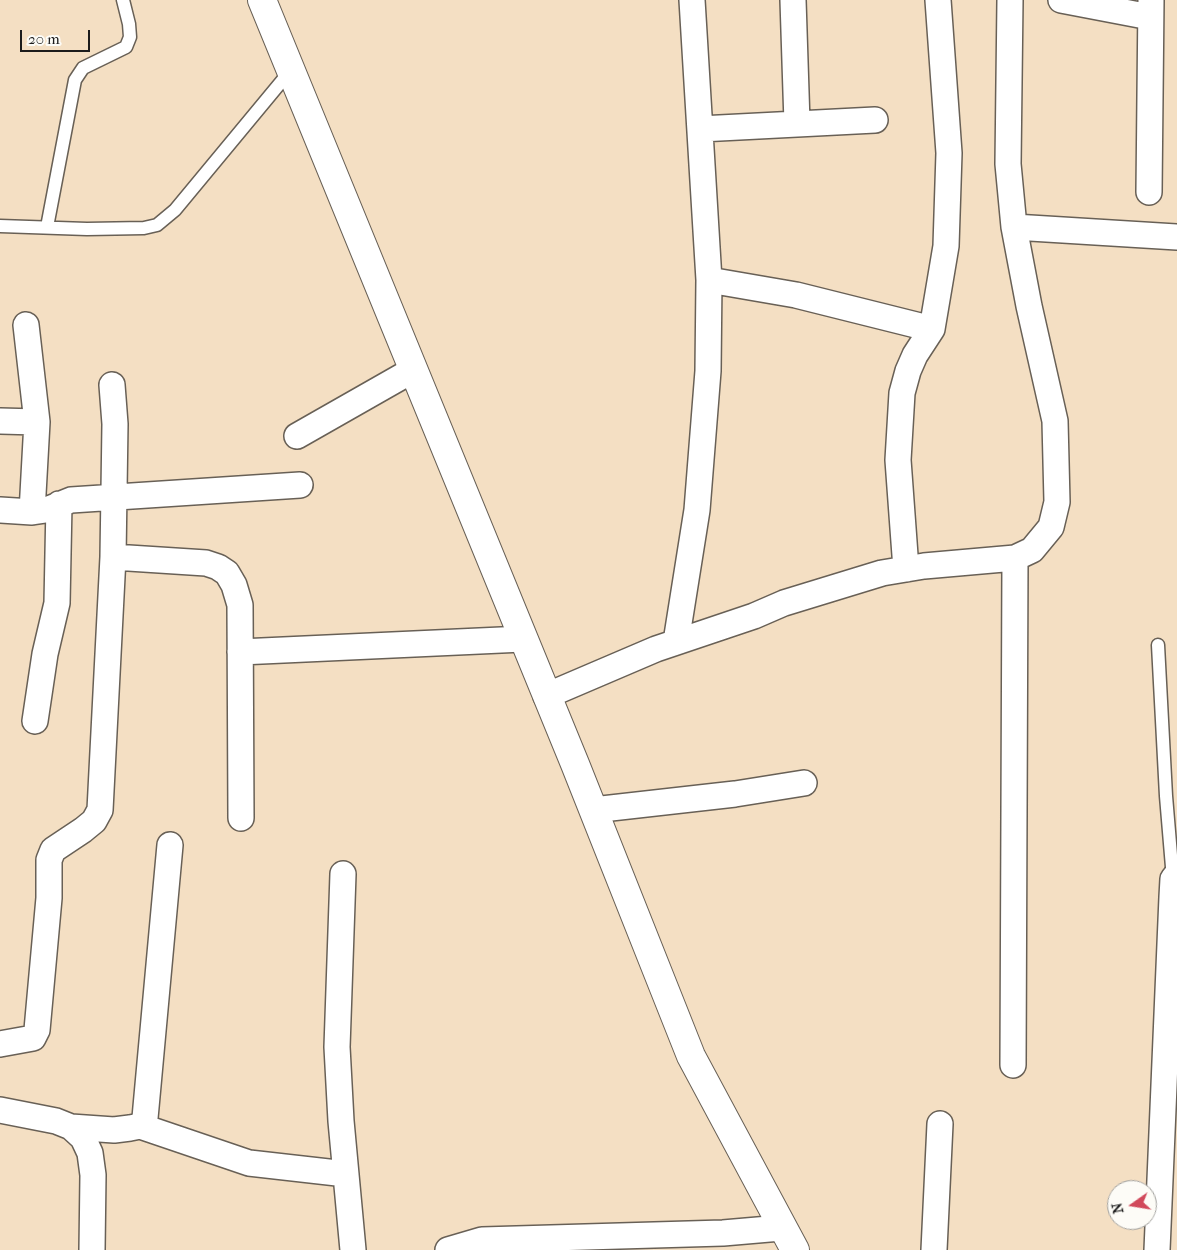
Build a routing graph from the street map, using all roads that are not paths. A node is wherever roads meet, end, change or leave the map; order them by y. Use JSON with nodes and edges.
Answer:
{"nodes":[{"id":1,"x":123,"y":0,"type":"edge"},
{"id":2,"x":262,"y":0,"type":"edge"},
{"id":3,"x":692,"y":0,"type":"edge"},
{"id":4,"x":793,"y":0,"type":"edge"},
{"id":5,"x":938,"y":0,"type":"edge"},
{"id":6,"x":1010,"y":0,"type":"edge"},
{"id":7,"x":1061,"y":0,"type":"edge"},
{"id":8,"x":1151,"y":8,"type":"edge"},
{"id":9,"x":291,"y":70,"type":"junction"},
{"id":10,"x":875,"y":120,"type":"dead end"},
{"id":11,"x":798,"y":123,"type":"junction"},
{"id":12,"x":700,"y":129,"type":"junction"},
{"id":13,"x":1149,"y":192,"type":"dead end"},
{"id":14,"x":0,"y":226,"type":"edge"},
{"id":15,"x":1014,"y":226,"type":"junction"},
{"id":16,"x":47,"y":227,"type":"junction"},
{"id":17,"x":1177,"y":237,"type":"edge"},
{"id":18,"x":710,"y":280,"type":"junction"},
{"id":19,"x":26,"y":325,"type":"dead end"},
{"id":20,"x":932,"y":329,"type":"junction"},
{"id":21,"x":413,"y":370,"type":"junction"},
{"id":22,"x":112,"y":385,"type":"dead end"},
{"id":23,"x":0,"y":421,"type":"edge"},
{"id":24,"x":37,"y":422,"type":"junction"},
{"id":25,"x":297,"y":436,"type":"dead end"},
{"id":26,"x":300,"y":484,"type":"dead end"},
{"id":27,"x":114,"y":496,"type":"junction"},
{"id":28,"x":59,"y":504,"type":"junction"},
{"id":29,"x":0,"y":510,"type":"edge"},
{"id":30,"x":32,"y":512,"type":"junction"},
{"id":31,"x":113,"y":557,"type":"junction"},
{"id":32,"x":1014,"y":558,"type":"junction"},
{"id":33,"x":906,"y":569,"type":"junction"},
{"id":34,"x":523,"y":639,"type":"junction"},
{"id":35,"x":676,"y":642,"type":"junction"},
{"id":36,"x":1158,"y":645,"type":"dead end"},
{"id":37,"x":240,"y":652,"type":"junction"},
{"id":38,"x":546,"y":696,"type":"junction"},
{"id":39,"x":35,"y":722,"type":"dead end"},
{"id":40,"x":804,"y":783,"type":"dead end"},
{"id":41,"x":593,"y":810,"type":"junction"},
{"id":42,"x":241,"y":818,"type":"dead end"},
{"id":43,"x":170,"y":845,"type":"dead end"},
{"id":44,"x":343,"y":874,"type":"dead end"},
{"id":45,"x":1175,"y":876,"type":"edge"},
{"id":46,"x":0,"y":1044,"type":"edge"},
{"id":47,"x":1013,"y":1065,"type":"dead end"},
{"id":48,"x":0,"y":1110,"type":"edge"},
{"id":49,"x":940,"y":1124,"type":"dead end"},
{"id":50,"x":140,"y":1126,"type":"junction"},
{"id":51,"x":72,"y":1127,"type":"junction"},
{"id":52,"x":346,"y":1174,"type":"junction"},
{"id":53,"x":788,"y":1239,"type":"edge"},
{"id":54,"x":92,"y":1250,"type":"edge"},
{"id":55,"x":353,"y":1250,"type":"edge"},
{"id":56,"x":448,"y":1250,"type":"edge"},
{"id":57,"x":934,"y":1250,"type":"edge"},
{"id":58,"x":1158,"y":1250,"type":"edge"}],
"edges":[{"from":1,"to":16,"type":"lane"},
{"from":2,"to":9,"type":"main road"},
{"from":3,"to":12,"type":"street"},
{"from":4,"to":11,"type":"street"},
{"from":5,"to":20,"type":"street"},
{"from":6,"to":15,"type":"street"},
{"from":7,"to":8,"type":"street"},
{"from":8,"to":13,"type":"street"},
{"from":9,"to":16,"type":"lane"},
{"from":9,"to":21,"type":"main road"},
{"from":10,"to":11,"type":"street"},
{"from":11,"to":12,"type":"street"},
{"from":12,"to":18,"type":"street"},
{"from":14,"to":16,"type":"lane"},
{"from":15,"to":17,"type":"street"},
{"from":15,"to":32,"type":"street"},
{"from":18,"to":20,"type":"street"},
{"from":18,"to":35,"type":"street"},
{"from":19,"to":24,"type":"street"},
{"from":20,"to":33,"type":"street"},
{"from":21,"to":25,"type":"street"},
{"from":21,"to":34,"type":"main road"},
{"from":22,"to":27,"type":"street"},
{"from":23,"to":24,"type":"street"},
{"from":24,"to":30,"type":"street"},
{"from":26,"to":27,"type":"street"},
{"from":27,"to":28,"type":"street"},
{"from":27,"to":31,"type":"street"},
{"from":28,"to":30,"type":"street"},
{"from":28,"to":39,"type":"street"},
{"from":29,"to":30,"type":"street"},
{"from":31,"to":37,"type":"street"},
{"from":31,"to":46,"type":"street"},
{"from":32,"to":33,"type":"street"},
{"from":32,"to":47,"type":"street"},
{"from":33,"to":35,"type":"street"},
{"from":34,"to":37,"type":"street"},
{"from":34,"to":38,"type":"main road"},
{"from":35,"to":38,"type":"street"},
{"from":36,"to":45,"type":"lane"},
{"from":37,"to":42,"type":"street"},
{"from":38,"to":41,"type":"main road"},
{"from":40,"to":41,"type":"street"},
{"from":41,"to":53,"type":"main road"},
{"from":43,"to":50,"type":"street"},
{"from":44,"to":52,"type":"street"},
{"from":45,"to":58,"type":"street"},
{"from":48,"to":51,"type":"street"},
{"from":49,"to":57,"type":"street"},
{"from":50,"to":51,"type":"street"},
{"from":50,"to":52,"type":"street"},
{"from":51,"to":54,"type":"street"},
{"from":52,"to":55,"type":"street"},
{"from":53,"to":56,"type":"street"}]}
